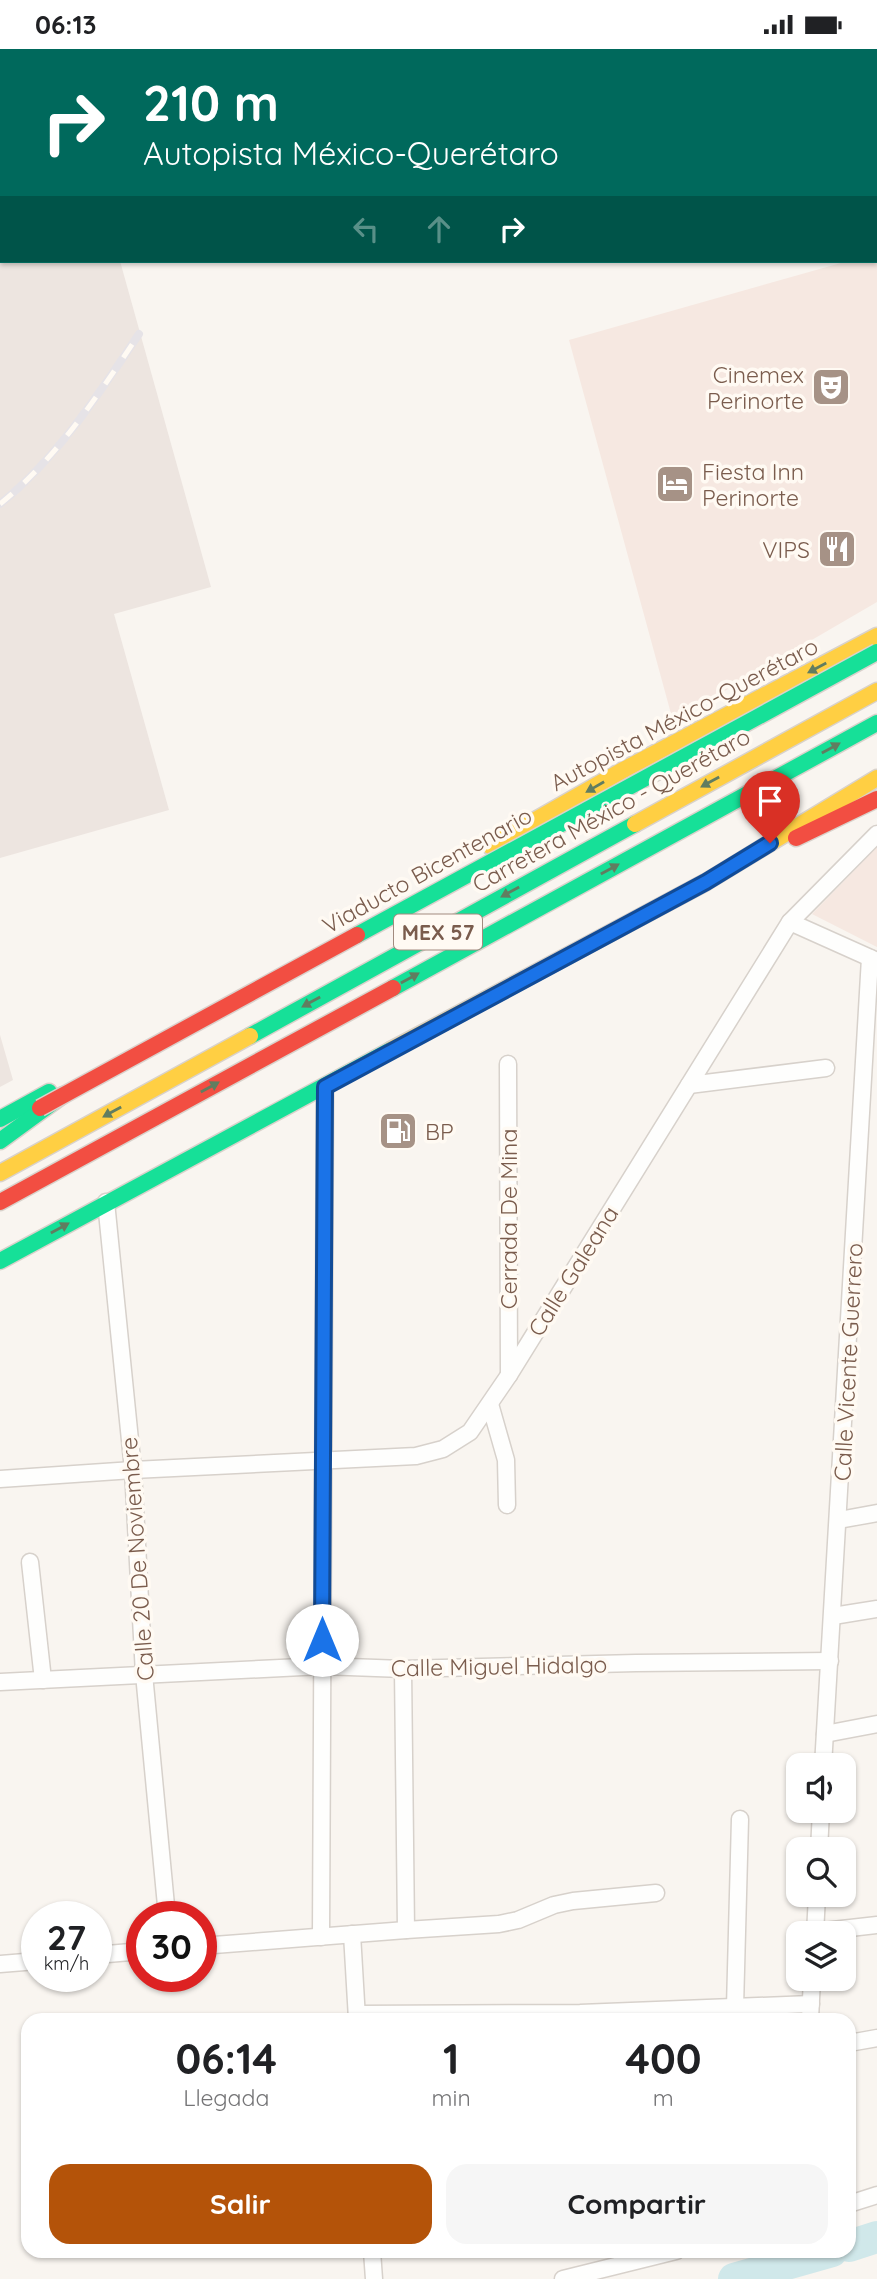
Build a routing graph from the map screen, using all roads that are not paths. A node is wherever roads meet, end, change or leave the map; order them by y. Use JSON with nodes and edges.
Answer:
{"nodes":[{"id":1,"x":877,"y":636,"type":"edge"},
{"id":2,"x":877,"y":652,"type":"edge"},
{"id":3,"x":877,"y":691,"type":"edge"},
{"id":4,"x":829,"y":717,"type":"junction"},
{"id":5,"x":877,"y":723,"type":"edge"},
{"id":6,"x":715,"y":762,"type":"dead end"},
{"id":7,"x":690,"y":772,"type":"dead end"},
{"id":8,"x":877,"y":778,"type":"edge"},
{"id":9,"x":877,"y":799,"type":"edge"},
{"id":10,"x":877,"y":834,"type":"edge"},
{"id":11,"x":463,"y":862,"type":"junction"},
{"id":12,"x":706,"y":882,"type":"junction"},
{"id":13,"x":790,"y":922,"type":"junction"},
{"id":14,"x":874,"y":960,"type":"edge"},
{"id":15,"x":118,"y":1060,"type":"junction"},
{"id":16,"x":508,"y":1064,"type":"dead end"},
{"id":17,"x":826,"y":1068,"type":"dead end"},
{"id":18,"x":689,"y":1085,"type":"junction"},
{"id":19,"x":325,"y":1087,"type":"junction"},
{"id":20,"x":0,"y":1119,"type":"edge"},
{"id":21,"x":0,"y":1129,"type":"edge"},
{"id":22,"x":0,"y":1141,"type":"edge"},
{"id":23,"x":0,"y":1173,"type":"edge"},
{"id":24,"x":0,"y":1202,"type":"edge"},
{"id":25,"x":106,"y":1202,"type":"junction"},
{"id":26,"x":0,"y":1261,"type":"edge"},
{"id":27,"x":509,"y":1375,"type":"junction"},
{"id":28,"x":490,"y":1404,"type":"junction"},
{"id":29,"x":323,"y":1461,"type":"junction"},
{"id":30,"x":133,"y":1470,"type":"junction"},
{"id":31,"x":0,"y":1479,"type":"edge"},
{"id":32,"x":507,"y":1505,"type":"dead end"},
{"id":33,"x":877,"y":1513,"type":"edge"},
{"id":34,"x":839,"y":1520,"type":"junction"},
{"id":35,"x":30,"y":1562,"type":"dead end"},
{"id":36,"x":877,"y":1609,"type":"edge"},
{"id":37,"x":833,"y":1616,"type":"junction"},
{"id":38,"x":830,"y":1661,"type":"junction"},
{"id":39,"x":321,"y":1666,"type":"junction"},
{"id":40,"x":403,"y":1669,"type":"junction"},
{"id":41,"x":144,"y":1674,"type":"junction"},
{"id":42,"x":43,"y":1679,"type":"junction"},
{"id":43,"x":0,"y":1682,"type":"edge"},
{"id":44,"x":877,"y":1724,"type":"edge"},
{"id":45,"x":825,"y":1734,"type":"junction"},
{"id":46,"x":824,"y":1753,"type":"edge"},
{"id":47,"x":740,"y":1819,"type":"dead end"},
{"id":48,"x":656,"y":1893,"type":"dead end"},
{"id":49,"x":166,"y":1901,"type":"edge"},
{"id":50,"x":877,"y":1924,"type":"edge"},
{"id":51,"x":856,"y":1927,"type":"edge"},
{"id":52,"x":406,"y":1930,"type":"junction"},
{"id":53,"x":352,"y":1934,"type":"junction"},
{"id":54,"x":321,"y":1937,"type":"junction"},
{"id":55,"x":217,"y":1946,"type":"edge"},
{"id":56,"x":21,"y":1962,"type":"edge"},
{"id":57,"x":0,"y":1964,"type":"edge"},
{"id":58,"x":811,"y":1991,"type":"edge"},
{"id":59,"x":735,"y":2007,"type":"junction"},
{"id":60,"x":810,"y":2012,"type":"edge"},
{"id":61,"x":357,"y":2013,"type":"edge"},
{"id":62,"x":632,"y":2013,"type":"edge"},
{"id":63,"x":877,"y":2038,"type":"edge"},
{"id":64,"x":856,"y":2042,"type":"edge"},
{"id":65,"x":877,"y":2195,"type":"edge"},
{"id":66,"x":856,"y":2202,"type":"edge"},
{"id":67,"x":372,"y":2258,"type":"edge"},
{"id":68,"x":648,"y":2258,"type":"edge"},
{"id":69,"x":374,"y":2279,"type":"edge"},
{"id":70,"x":563,"y":2279,"type":"edge"}],
"edges":[{"from":1,"to":11,"type":"main road","name":"Autopista México-Querétaro","one_way":true},
{"from":2,"to":15,"type":"main road","name":"Viaducto Bicentenario","bridge":true},
{"from":3,"to":4,"type":"main road","name":"Carretera México - Querétaro","number":"MEX 57"},
{"from":4,"to":6,"type":"main road"},
{"from":4,"to":23,"type":"main road","name":"Carretera México - Querétaro","number":"MEX 57","one_way":true},
{"from":24,"to":5,"type":"main road","number":"MEX 57","one_way":true},
{"from":7,"to":11,"type":"main road"},
{"from":8,"to":12,"type":"main road"},
{"from":9,"to":12,"type":"main road"},
{"from":10,"to":13,"type":"street","name":"Calle Galeana"},
{"from":11,"to":15,"type":"main road","name":"Autopista México-Querétaro"},
{"from":12,"to":19,"type":"main road"},
{"from":13,"to":14,"type":"street"},
{"from":13,"to":18,"type":"street","name":"Calle Galeana"},
{"from":14,"to":34,"type":"street","name":"Calle Vicente Guerrero"},
{"from":15,"to":20,"type":"main road","name":"Autopista México-Querétaro"},
{"from":15,"to":21,"type":"main road","name":"Viaducto Bicentenario","bridge":true},
{"from":15,"to":22,"type":"main road"},
{"from":16,"to":27,"type":"street","name":"Cerrada De Mina"},
{"from":17,"to":18,"type":"street"},
{"from":18,"to":27,"type":"street","name":"Calle Galeana"},
{"from":19,"to":25,"type":"main road"},
{"from":19,"to":29,"type":"street"},
{"from":26,"to":25,"type":"main road","one_way":true},
{"from":25,"to":30,"type":"street","name":"Calle 20 De Noviembre"},
{"from":27,"to":28,"type":"street","name":"Calle Galeana"},
{"from":28,"to":29,"type":"street","name":"Calle Galeana"},
{"from":28,"to":32,"type":"street"},
{"from":29,"to":30,"type":"street","name":"Calle Galeana"},
{"from":29,"to":39,"type":"street"},
{"from":30,"to":31,"type":"street","name":"Calle Galeana"},
{"from":30,"to":41,"type":"street","name":"Calle 20 De Noviembre"},
{"from":33,"to":34,"type":"street"},
{"from":34,"to":37,"type":"street","name":"Calle Vicente Guerrero"},
{"from":35,"to":42,"type":"street"},
{"from":36,"to":37,"type":"street"},
{"from":37,"to":38,"type":"street","name":"Calle Vicente Guerrero"},
{"from":38,"to":40,"type":"street","name":"Calle Miguel Hidalgo"},
{"from":38,"to":45,"type":"street","name":"Calle Vicente Guerrero"},
{"from":39,"to":40,"type":"street","name":"Calle Miguel Hidalgo"},
{"from":39,"to":41,"type":"street","name":"Calle Miguel Hidalgo"},
{"from":39,"to":54,"type":"street"},
{"from":40,"to":52,"type":"street"},
{"from":41,"to":42,"type":"street","name":"Calle Miguel Hidalgo"},
{"from":41,"to":49,"type":"street","name":"Calle 20 De Noviembre"},
{"from":42,"to":43,"type":"street","name":"Calle Miguel Hidalgo"},
{"from":44,"to":45,"type":"street"},
{"from":45,"to":46,"type":"street","name":"Calle Vicente Guerrero"},
{"from":47,"to":59,"type":"street"},
{"from":48,"to":52,"type":"street"},
{"from":50,"to":51,"type":"street"},
{"from":52,"to":53,"type":"street"},
{"from":53,"to":54,"type":"street"},
{"from":53,"to":61,"type":"street"},
{"from":54,"to":55,"type":"street"},
{"from":56,"to":57,"type":"street"},
{"from":58,"to":60,"type":"street"},
{"from":59,"to":60,"type":"street"},
{"from":59,"to":62,"type":"street"},
{"from":63,"to":64,"type":"street"},
{"from":65,"to":66,"type":"street"},
{"from":67,"to":69,"type":"street"},
{"from":68,"to":70,"type":"street"}]}
